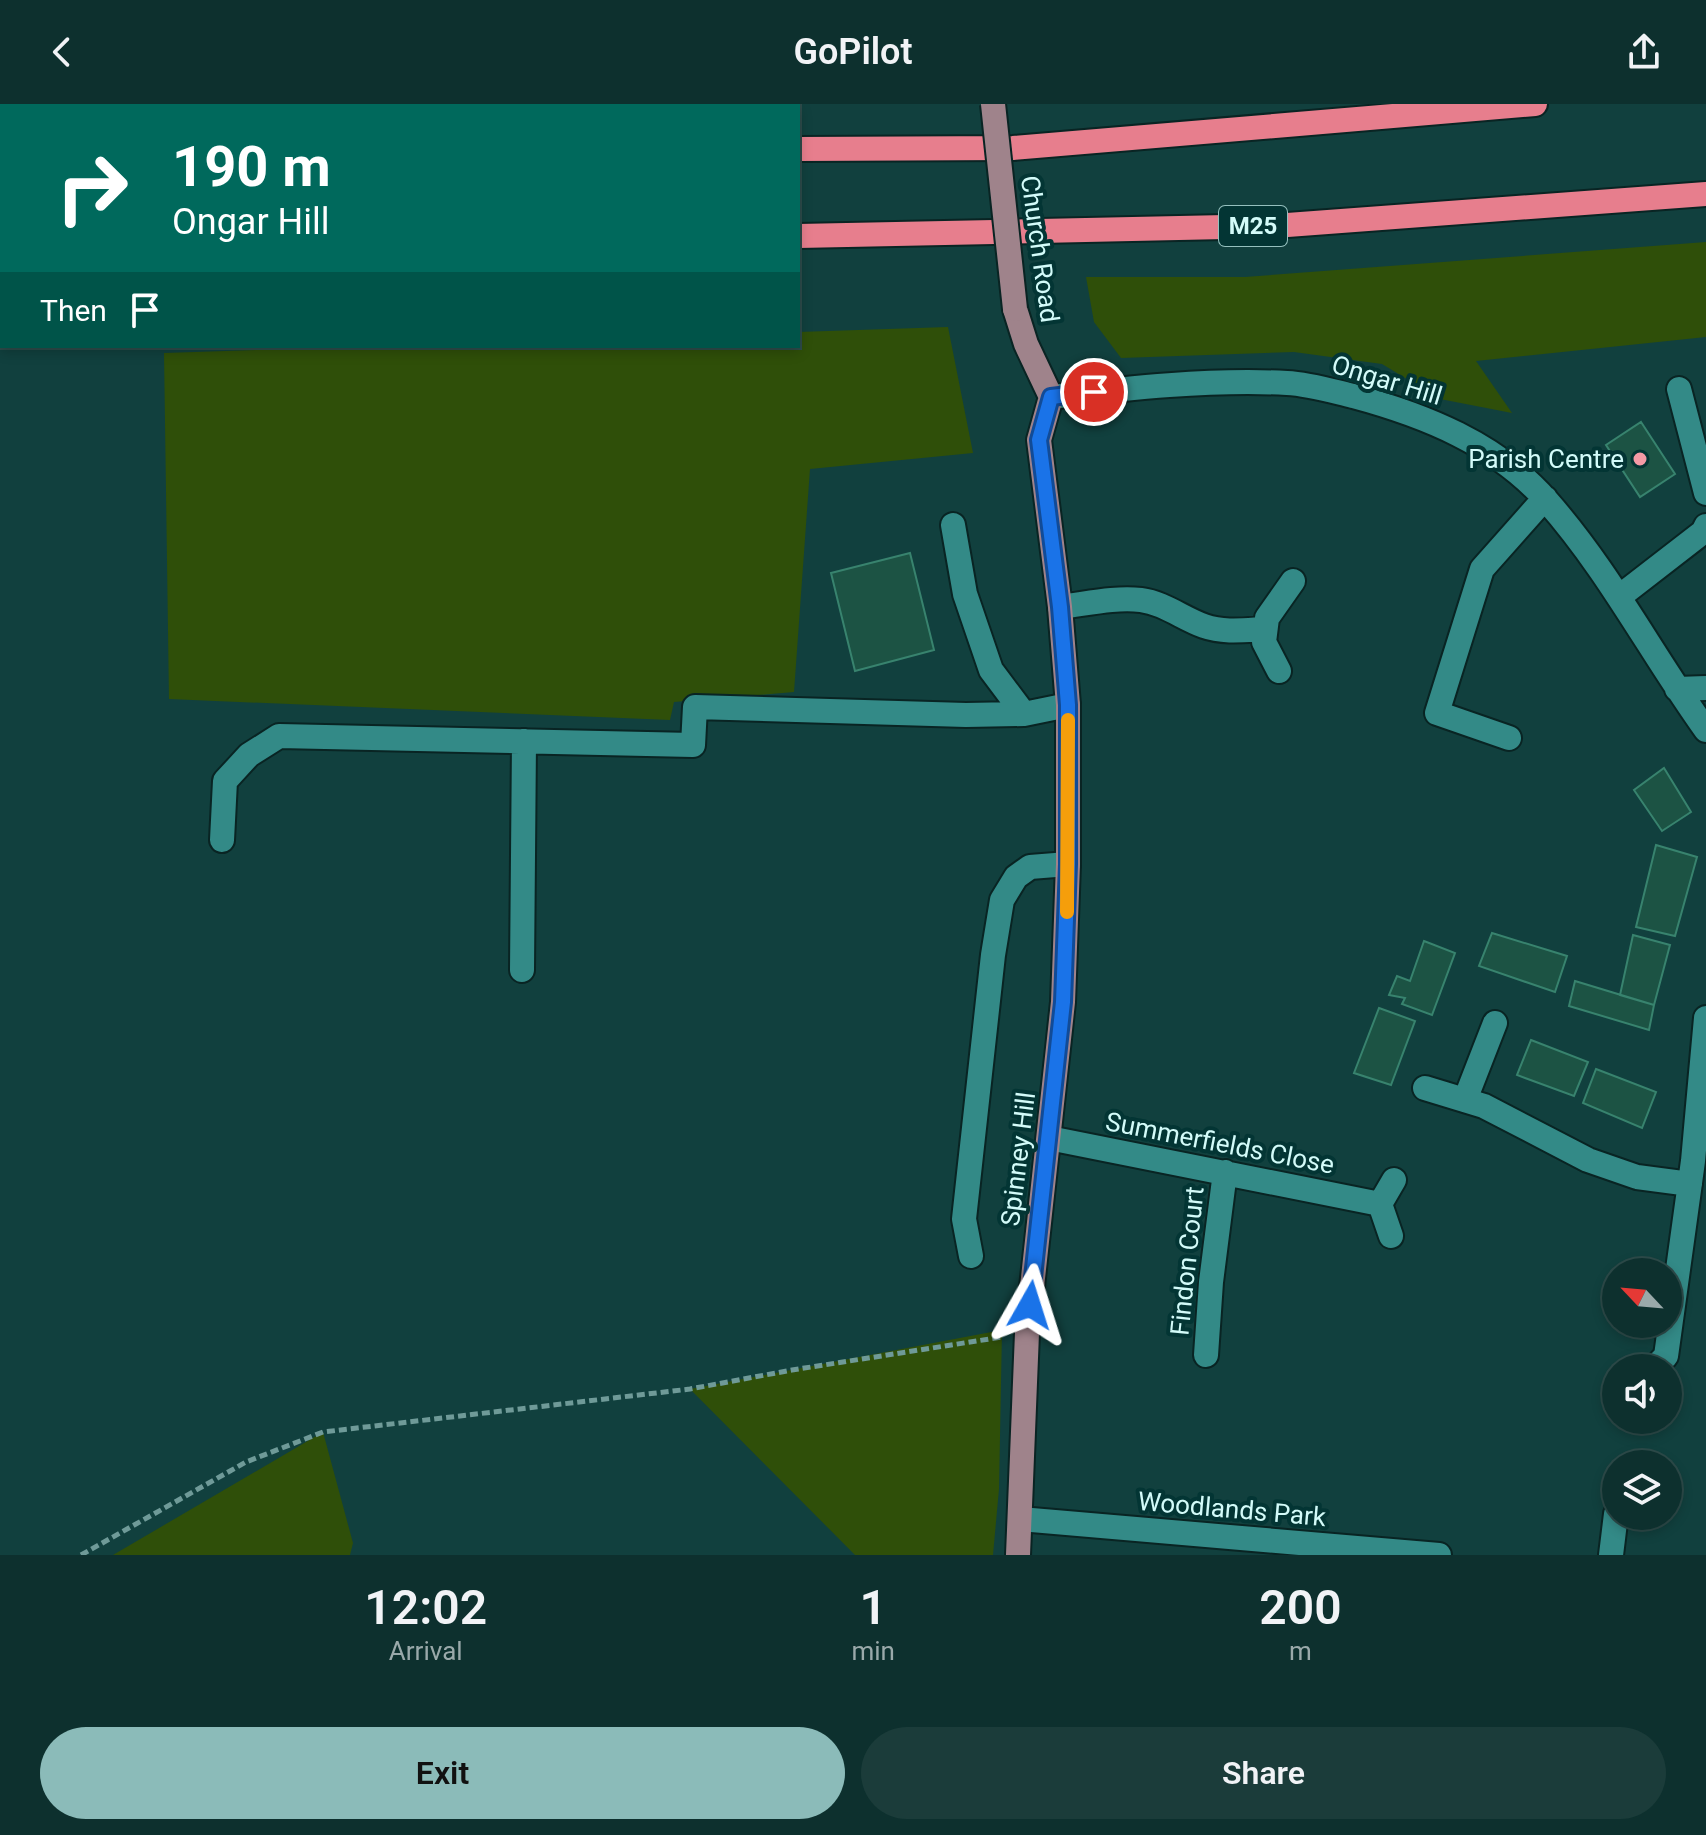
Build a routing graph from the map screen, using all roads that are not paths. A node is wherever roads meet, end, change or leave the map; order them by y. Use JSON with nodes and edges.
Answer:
{"nodes":[{"id":1,"x":993,"y":104,"type":"edge"},
{"id":2,"x":1535,"y":104,"type":"edge"},
{"id":3,"x":800,"y":149,"type":"edge"},
{"id":4,"x":1706,"y":194,"type":"edge"},
{"id":5,"x":800,"y":236,"type":"edge"},
{"id":6,"x":1679,"y":389,"type":"dead end"},
{"id":7,"x":1051,"y":397,"type":"junction"},
{"id":8,"x":1706,"y":493,"type":"edge"},
{"id":9,"x":1545,"y":498,"type":"junction"},
{"id":10,"x":953,"y":525,"type":"dead end"},
{"id":11,"x":1706,"y":526,"type":"edge"},
{"id":12,"x":1293,"y":581,"type":"dead end"},
{"id":13,"x":1619,"y":597,"type":"junction"},
{"id":14,"x":1060,"y":607,"type":"junction"},
{"id":15,"x":1265,"y":629,"type":"junction"},
{"id":16,"x":1279,"y":671,"type":"dead end"},
{"id":17,"x":1706,"y":688,"type":"edge"},
{"id":18,"x":1677,"y":689,"type":"junction"},
{"id":19,"x":1068,"y":705,"type":"junction"},
{"id":20,"x":1024,"y":714,"type":"junction"},
{"id":21,"x":1706,"y":730,"type":"edge"},
{"id":22,"x":1509,"y":738,"type":"dead end"},
{"id":23,"x":524,"y":741,"type":"junction"},
{"id":24,"x":222,"y":840,"type":"dead end"},
{"id":25,"x":1068,"y":864,"type":"junction"},
{"id":26,"x":522,"y":970,"type":"dead end"},
{"id":27,"x":1706,"y":1018,"type":"edge"},
{"id":28,"x":1495,"y":1023,"type":"dead end"},
{"id":29,"x":1425,"y":1088,"type":"dead end"},
{"id":30,"x":1465,"y":1100,"type":"junction"},
{"id":31,"x":1049,"y":1138,"type":"junction"},
{"id":32,"x":1225,"y":1172,"type":"junction"},
{"id":33,"x":1394,"y":1180,"type":"dead end"},
{"id":34,"x":1690,"y":1184,"type":"junction"},
{"id":35,"x":1380,"y":1204,"type":"junction"},
{"id":36,"x":1391,"y":1236,"type":"dead end"},
{"id":37,"x":971,"y":1256,"type":"dead end"},
{"id":38,"x":1666,"y":1354,"type":"edge"},
{"id":39,"x":1206,"y":1355,"type":"dead end"},
{"id":40,"x":1020,"y":1519,"type":"junction"},
{"id":41,"x":1614,"y":1530,"type":"edge"},
{"id":42,"x":1018,"y":1555,"type":"edge"},
{"id":43,"x":1439,"y":1555,"type":"edge"},
{"id":44,"x":1611,"y":1555,"type":"edge"}],
"edges":[{"from":1,"to":7,"type":"main road","name":"Church Road","bridge":true},
{"from":2,"to":3,"type":"highway"},
{"from":4,"to":5,"type":"highway","number":"M25"},
{"from":6,"to":8,"type":"street"},
{"from":7,"to":9,"type":"street","name":"Ongar Hill"},
{"from":7,"to":14,"type":"main road","name":"Spinney Hill"},
{"from":9,"to":13,"type":"street","name":"Ongar Hill"},
{"from":9,"to":22,"type":"street"},
{"from":10,"to":20,"type":"street"},
{"from":11,"to":13,"type":"street"},
{"from":12,"to":15,"type":"street"},
{"from":13,"to":18,"type":"street","name":"Ongar Hill"},
{"from":14,"to":15,"type":"street"},
{"from":14,"to":19,"type":"main road","name":"Spinney Hill"},
{"from":15,"to":16,"type":"street"},
{"from":17,"to":18,"type":"street"},
{"from":18,"to":21,"type":"street","name":"Ongar Hill"},
{"from":19,"to":20,"type":"street"},
{"from":19,"to":25,"type":"main road","name":"Spinney Hill"},
{"from":20,"to":23,"type":"street"},
{"from":23,"to":24,"type":"street"},
{"from":23,"to":26,"type":"street"},
{"from":25,"to":31,"type":"main road","name":"Spinney Hill"},
{"from":25,"to":37,"type":"street","name":"Spinney Hill"},
{"from":27,"to":34,"type":"street"},
{"from":28,"to":30,"type":"street"},
{"from":29,"to":30,"type":"street"},
{"from":30,"to":34,"type":"street"},
{"from":31,"to":32,"type":"street","name":"Summerfields Close"},
{"from":31,"to":40,"type":"main road","name":"Spinney Hill"},
{"from":32,"to":35,"type":"street","name":"Summerfields Close"},
{"from":32,"to":39,"type":"street","name":"Findon Court"},
{"from":33,"to":35,"type":"street"},
{"from":34,"to":38,"type":"street"},
{"from":35,"to":36,"type":"street"},
{"from":40,"to":42,"type":"main road","name":"Spinney Hill"},
{"from":40,"to":43,"type":"street","name":"Woodlands Park"},
{"from":41,"to":44,"type":"street"}]}
